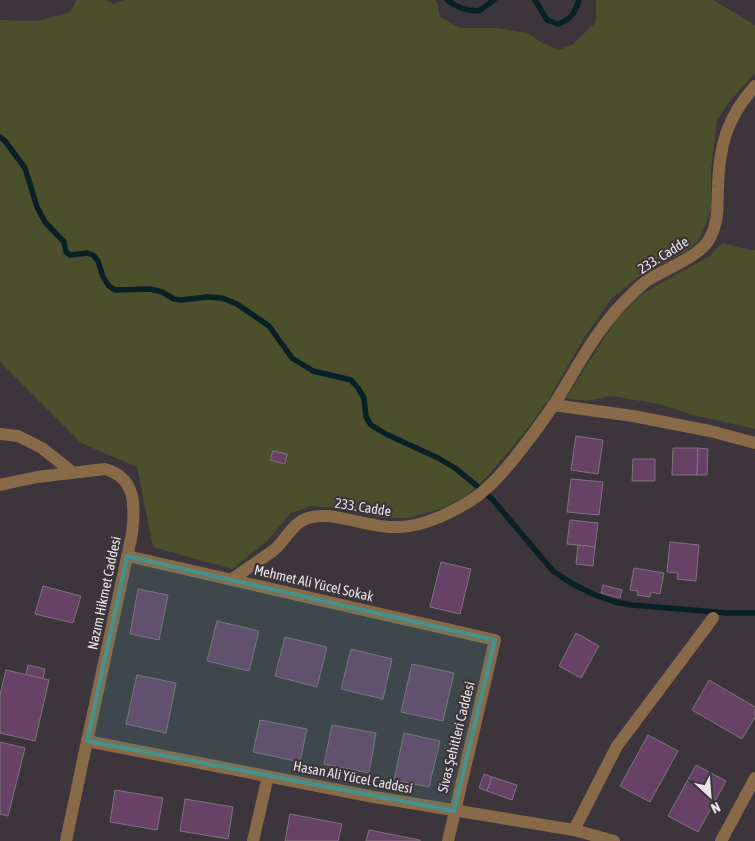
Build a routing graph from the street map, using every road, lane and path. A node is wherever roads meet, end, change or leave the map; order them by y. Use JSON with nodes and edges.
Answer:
{"nodes":[{"id":1,"x":755,"y":86,"type":"edge"},
{"id":2,"x":553,"y":405,"type":"junction"},
{"id":3,"x":0,"y":434,"type":"edge"},
{"id":4,"x":755,"y":443,"type":"edge"},
{"id":5,"x":72,"y":472,"type":"junction"},
{"id":6,"x":0,"y":485,"type":"edge"},
{"id":7,"x":127,"y":556,"type":"junction"},
{"id":8,"x":232,"y":580,"type":"junction"},
{"id":9,"x":713,"y":618,"type":"dead end"},
{"id":10,"x":495,"y":640,"type":"joint"},
{"id":11,"x":86,"y":741,"type":"junction"},
{"id":12,"x":268,"y":776,"type":"junction"},
{"id":13,"x":755,"y":778,"type":"edge"},
{"id":14,"x":454,"y":811,"type":"junction"},
{"id":15,"x":574,"y":830,"type":"junction"},
{"id":16,"x":66,"y":841,"type":"edge"},
{"id":17,"x":253,"y":841,"type":"edge"},
{"id":18,"x":448,"y":841,"type":"edge"},
{"id":19,"x":614,"y":841,"type":"edge"},
{"id":20,"x":721,"y":841,"type":"edge"}],
"edges":[{"from":1,"to":2,"type":"street","name":"233. Cadde"},
{"from":2,"to":4,"type":"street"},
{"from":2,"to":8,"type":"street","name":"233. Cadde"},
{"from":3,"to":5,"type":"street"},
{"from":5,"to":6,"type":"street","name":"Nazım Hikmet Caddesi"},
{"from":5,"to":7,"type":"street","name":"Nazım Hikmet Caddesi"},
{"from":7,"to":8,"type":"street","name":"Mehmet Ali Yücel Sokak"},
{"from":7,"to":11,"type":"street","name":"Nazım Hikmet Caddesi"},
{"from":8,"to":10,"type":"street","name":"Mehmet Ali Yücel Sokak"},
{"from":9,"to":15,"type":"street"},
{"from":10,"to":14,"type":"street","name":"Sivas Şehitleri Caddesi"},
{"from":11,"to":12,"type":"street","name":"Hasan Ali Yücel Caddesi"},
{"from":11,"to":16,"type":"street","name":"Nazım Hikmet Caddesi"},
{"from":12,"to":14,"type":"street","name":"Hasan Ali Yücel Caddesi"},
{"from":12,"to":17,"type":"street"},
{"from":13,"to":20,"type":"street"},
{"from":14,"to":15,"type":"street","name":"Hasan Ali Yücel Caddesi"},
{"from":14,"to":18,"type":"street","name":"Sivas Şehitleri Caddesi"},
{"from":15,"to":19,"type":"street","name":"Hasan Ali Yücel Caddesi"}]}
